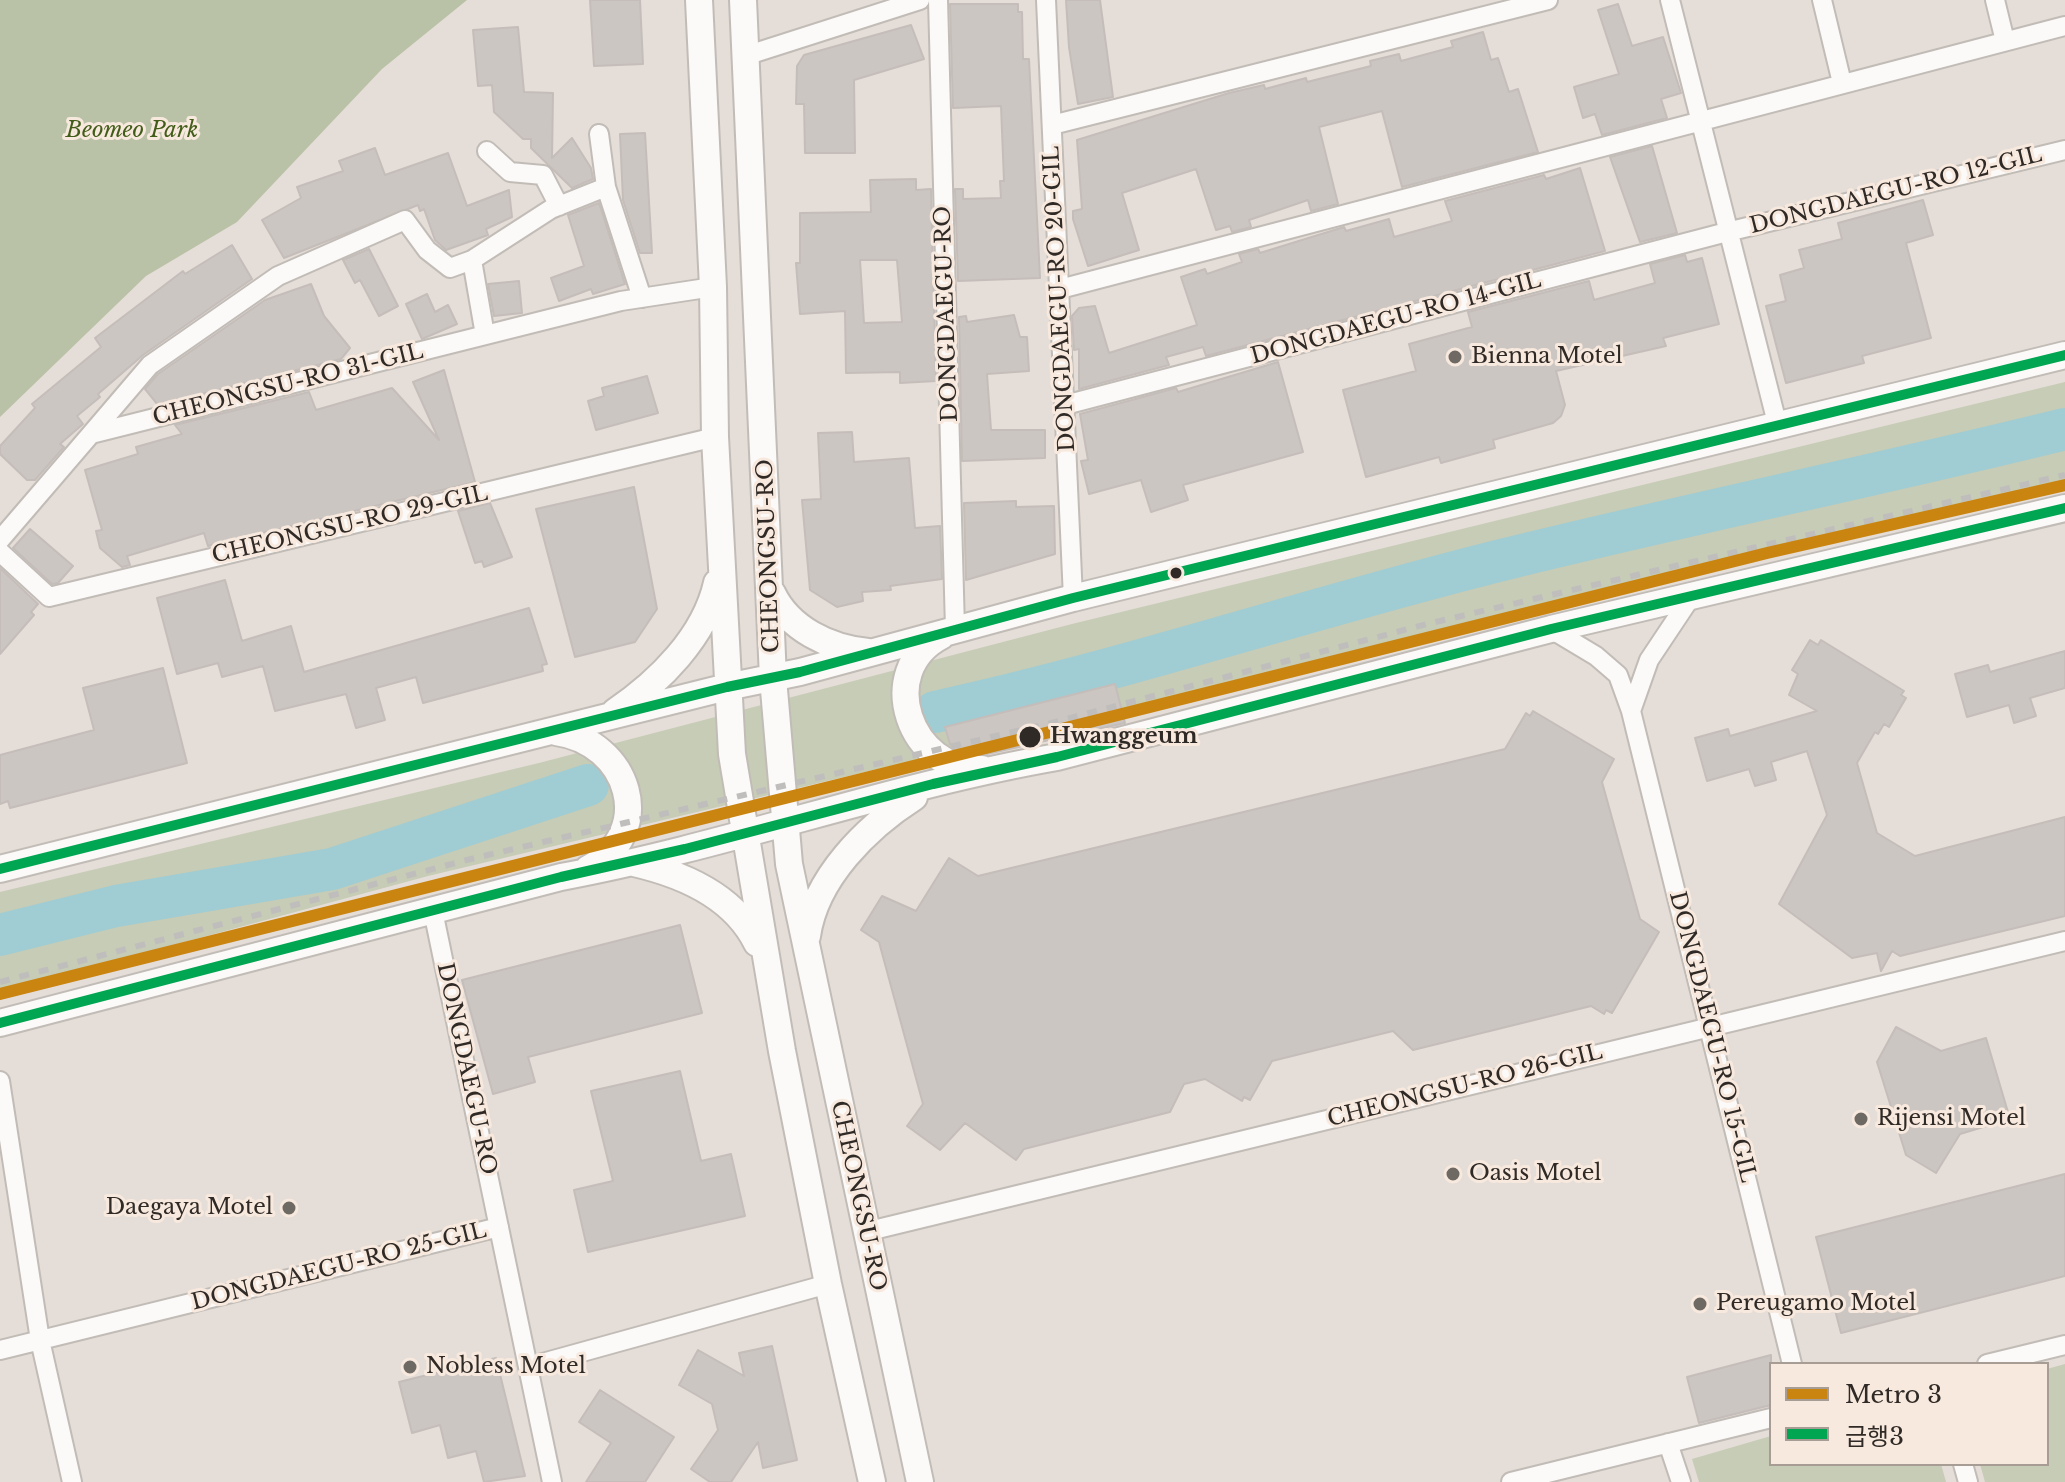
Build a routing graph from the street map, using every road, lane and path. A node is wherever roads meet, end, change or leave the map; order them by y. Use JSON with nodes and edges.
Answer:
{"nodes":[{"id":1,"x":699,"y":0,"type":"edge"},
{"id":2,"x":743,"y":0,"type":"edge"},
{"id":3,"x":920,"y":0,"type":"edge"},
{"id":4,"x":938,"y":0,"type":"edge"},
{"id":5,"x":1046,"y":0,"type":"edge"},
{"id":6,"x":1548,"y":0,"type":"edge"},
{"id":7,"x":1670,"y":0,"type":"edge"},
{"id":8,"x":1822,"y":0,"type":"edge"},
{"id":9,"x":1995,"y":0,"type":"edge"},
{"id":10,"x":2065,"y":26,"type":"edge"},
{"id":11,"x":2005,"y":41,"type":"junction"},
{"id":12,"x":745,"y":56,"type":"junction"},
{"id":13,"x":1842,"y":83,"type":"junction"},
{"id":14,"x":1698,"y":119,"type":"junction"},
{"id":15,"x":1052,"y":125,"type":"junction"},
{"id":16,"x":599,"y":134,"type":"dead end"},
{"id":17,"x":2065,"y":150,"type":"edge"},
{"id":18,"x":487,"y":151,"type":"dead end"},
{"id":19,"x":606,"y":187,"type":"junction"},
{"id":20,"x":559,"y":206,"type":"junction"},
{"id":21,"x":1727,"y":232,"type":"junction"},
{"id":22,"x":472,"y":260,"type":"junction"},
{"id":23,"x":713,"y":287,"type":"junction"},
{"id":24,"x":1060,"y":289,"type":"junction"},
{"id":25,"x":642,"y":298,"type":"junction"},
{"id":26,"x":485,"y":335,"type":"junction"},
{"id":27,"x":2065,"y":355,"type":"edge"},
{"id":28,"x":1065,"y":405,"type":"junction"},
{"id":29,"x":1778,"y":427,"type":"junction"},
{"id":30,"x":91,"y":434,"type":"junction"},
{"id":31,"x":715,"y":437,"type":"junction"},
{"id":32,"x":2065,"y":508,"type":"edge"},
{"id":33,"x":0,"y":540,"type":"edge"},
{"id":34,"x":0,"y":552,"type":"edge"},
{"id":35,"x":723,"y":556,"type":"junction"},
{"id":36,"x":772,"y":593,"type":"junction"},
{"id":37,"x":1694,"y":594,"type":"junction"},
{"id":38,"x":1073,"y":598,"type":"junction"},
{"id":39,"x":955,"y":629,"type":"junction"},
{"id":40,"x":1551,"y":629,"type":"junction"},
{"id":41,"x":875,"y":652,"type":"junction"},
{"id":42,"x":773,"y":678,"type":"junction"},
{"id":43,"x":727,"y":687,"type":"junction"},
{"id":44,"x":1631,"y":711,"type":"junction"},
{"id":45,"x":604,"y":719,"type":"junction"},
{"id":46,"x":535,"y":735,"type":"junction"},
{"id":47,"x":994,"y":768,"type":"junction"},
{"id":48,"x":940,"y":784,"type":"junction"},
{"id":49,"x":784,"y":822,"type":"junction"},
{"id":50,"x":743,"y":833,"type":"junction"},
{"id":51,"x":634,"y":863,"type":"junction"},
{"id":52,"x":0,"y":869,"type":"edge"},
{"id":53,"x":561,"y":877,"type":"junction"},
{"id":54,"x":433,"y":911,"type":"junction"},
{"id":55,"x":806,"y":940,"type":"junction"},
{"id":56,"x":2065,"y":941,"type":"edge"},
{"id":57,"x":766,"y":962,"type":"junction"},
{"id":58,"x":0,"y":1023,"type":"edge"},
{"id":59,"x":1709,"y":1027,"type":"junction"},
{"id":60,"x":0,"y":1081,"type":"edge"},
{"id":61,"x":499,"y":1227,"type":"junction"},
{"id":62,"x":865,"y":1232,"type":"junction"},
{"id":63,"x":828,"y":1284,"type":"junction"},
{"id":64,"x":40,"y":1340,"type":"junction"},
{"id":65,"x":2065,"y":1345,"type":"edge"},
{"id":66,"x":0,"y":1350,"type":"edge"},
{"id":67,"x":1792,"y":1362,"type":"edge"},
{"id":68,"x":1995,"y":1362,"type":"edge"},
{"id":69,"x":528,"y":1367,"type":"junction"},
{"id":70,"x":1769,"y":1418,"type":"edge"},
{"id":71,"x":1668,"y":1443,"type":"junction"},
{"id":72,"x":72,"y":1482,"type":"edge"},
{"id":73,"x":552,"y":1482,"type":"edge"},
{"id":74,"x":872,"y":1482,"type":"edge"},
{"id":75,"x":920,"y":1482,"type":"edge"},
{"id":76,"x":1511,"y":1482,"type":"edge"},
{"id":77,"x":1681,"y":1482,"type":"edge"}],
"edges":[{"from":1,"to":23,"type":"main road","name":"CHEONGSU-RO"},
{"from":2,"to":12,"type":"main road","name":"CHEONGSU-RO"},
{"from":3,"to":12,"type":"street"},
{"from":4,"to":39,"type":"street","name":"DONGDAEGU-RO"},
{"from":5,"to":15,"type":"street","name":"DONGDAEGU-RO 20-GIL"},
{"from":6,"to":15,"type":"street"},
{"from":7,"to":14,"type":"street"},
{"from":8,"to":13,"type":"street"},
{"from":9,"to":11,"type":"street"},
{"from":10,"to":11,"type":"street"},
{"from":11,"to":13,"type":"street"},
{"from":12,"to":36,"type":"main road","name":"CHEONGSU-RO"},
{"from":13,"to":14,"type":"street"},
{"from":14,"to":21,"type":"street"},
{"from":14,"to":24,"type":"street"},
{"from":15,"to":24,"type":"street","name":"DONGDAEGU-RO 20-GIL"},
{"from":16,"to":19,"type":"street"},
{"from":17,"to":21,"type":"street","name":"DONGDAEGU-RO 12-GIL"},
{"from":18,"to":20,"type":"street"},
{"from":19,"to":20,"type":"street"},
{"from":19,"to":25,"type":"street"},
{"from":20,"to":22,"type":"street"},
{"from":21,"to":28,"type":"street","name":"DONGDAEGU-RO 14-GIL"},
{"from":21,"to":29,"type":"street"},
{"from":22,"to":26,"type":"street"},
{"from":22,"to":30,"type":"street","name":"CHEONGSU-RO 31-GIL"},
{"from":23,"to":25,"type":"street","name":"CHEONGSU-RO 31-GIL"},
{"from":23,"to":31,"type":"main road","name":"CHEONGSU-RO"},
{"from":24,"to":28,"type":"street","name":"DONGDAEGU-RO 20-GIL"},
{"from":25,"to":26,"type":"street","name":"CHEONGSU-RO 31-GIL"},
{"from":26,"to":30,"type":"street","name":"CHEONGSU-RO 31-GIL"},
{"from":27,"to":29,"type":"main road"},
{"from":28,"to":38,"type":"street","name":"DONGDAEGU-RO 20-GIL"},
{"from":29,"to":38,"type":"main road"},
{"from":30,"to":33,"type":"street","name":"CHEONGSU-RO 31-GIL"},
{"from":31,"to":34,"type":"street","name":"CHEONGSU-RO 29-GIL"},
{"from":31,"to":35,"type":"main road","name":"CHEONGSU-RO"},
{"from":32,"to":37,"type":"main road"},
{"from":35,"to":43,"type":"main road","name":"CHEONGSU-RO"},
{"from":35,"to":45,"type":"main road"},
{"from":36,"to":41,"type":"main road"},
{"from":36,"to":42,"type":"main road","name":"CHEONGSU-RO"},
{"from":37,"to":40,"type":"main road"},
{"from":37,"to":44,"type":"street"},
{"from":38,"to":39,"type":"main road"},
{"from":39,"to":41,"type":"main road"},
{"from":39,"to":47,"type":"main road"},
{"from":40,"to":44,"type":"street","name":"DONGDAEGU-RO 15-GIL"},
{"from":40,"to":47,"type":"main road"},
{"from":41,"to":42,"type":"main road"},
{"from":42,"to":43,"type":"main road"},
{"from":42,"to":49,"type":"main road","name":"CHEONGSU-RO"},
{"from":43,"to":45,"type":"main road"},
{"from":43,"to":50,"type":"main road","name":"CHEONGSU-RO"},
{"from":44,"to":59,"type":"street","name":"DONGDAEGU-RO 15-GIL"},
{"from":45,"to":46,"type":"main road"},
{"from":46,"to":52,"type":"main road"},
{"from":46,"to":53,"type":"main road"},
{"from":47,"to":48,"type":"main road"},
{"from":48,"to":49,"type":"main road"},
{"from":48,"to":55,"type":"main road"},
{"from":49,"to":50,"type":"main road"},
{"from":49,"to":55,"type":"main road","name":"CHEONGSU-RO"},
{"from":50,"to":51,"type":"main road"},
{"from":50,"to":57,"type":"main road","name":"CHEONGSU-RO"},
{"from":51,"to":53,"type":"main road"},
{"from":51,"to":57,"type":"main road"},
{"from":53,"to":54,"type":"main road"},
{"from":54,"to":58,"type":"main road"},
{"from":54,"to":61,"type":"street","name":"DONGDAEGU-RO"},
{"from":55,"to":62,"type":"main road","name":"CHEONGSU-RO"},
{"from":56,"to":59,"type":"street","name":"CHEONGSU-RO 26-GIL"},
{"from":57,"to":63,"type":"main road","name":"CHEONGSU-RO"},
{"from":59,"to":62,"type":"street","name":"CHEONGSU-RO 26-GIL"},
{"from":59,"to":67,"type":"street","name":"DONGDAEGU-RO 15-GIL"},
{"from":60,"to":64,"type":"street"},
{"from":61,"to":64,"type":"street","name":"DONGDAEGU-RO 25-GIL"},
{"from":61,"to":69,"type":"street","name":"DONGDAEGU-RO 25-GIL"},
{"from":62,"to":75,"type":"main road","name":"CHEONGSU-RO"},
{"from":63,"to":69,"type":"street"},
{"from":63,"to":74,"type":"main road","name":"CHEONGSU-RO"},
{"from":64,"to":66,"type":"street","name":"DONGDAEGU-RO 25-GIL"},
{"from":64,"to":72,"type":"street"},
{"from":65,"to":68,"type":"street"},
{"from":69,"to":73,"type":"street","name":"DONGDAEGU-RO 25-GIL"},
{"from":70,"to":71,"type":"street"},
{"from":71,"to":76,"type":"street"},
{"from":71,"to":77,"type":"street"}]}
